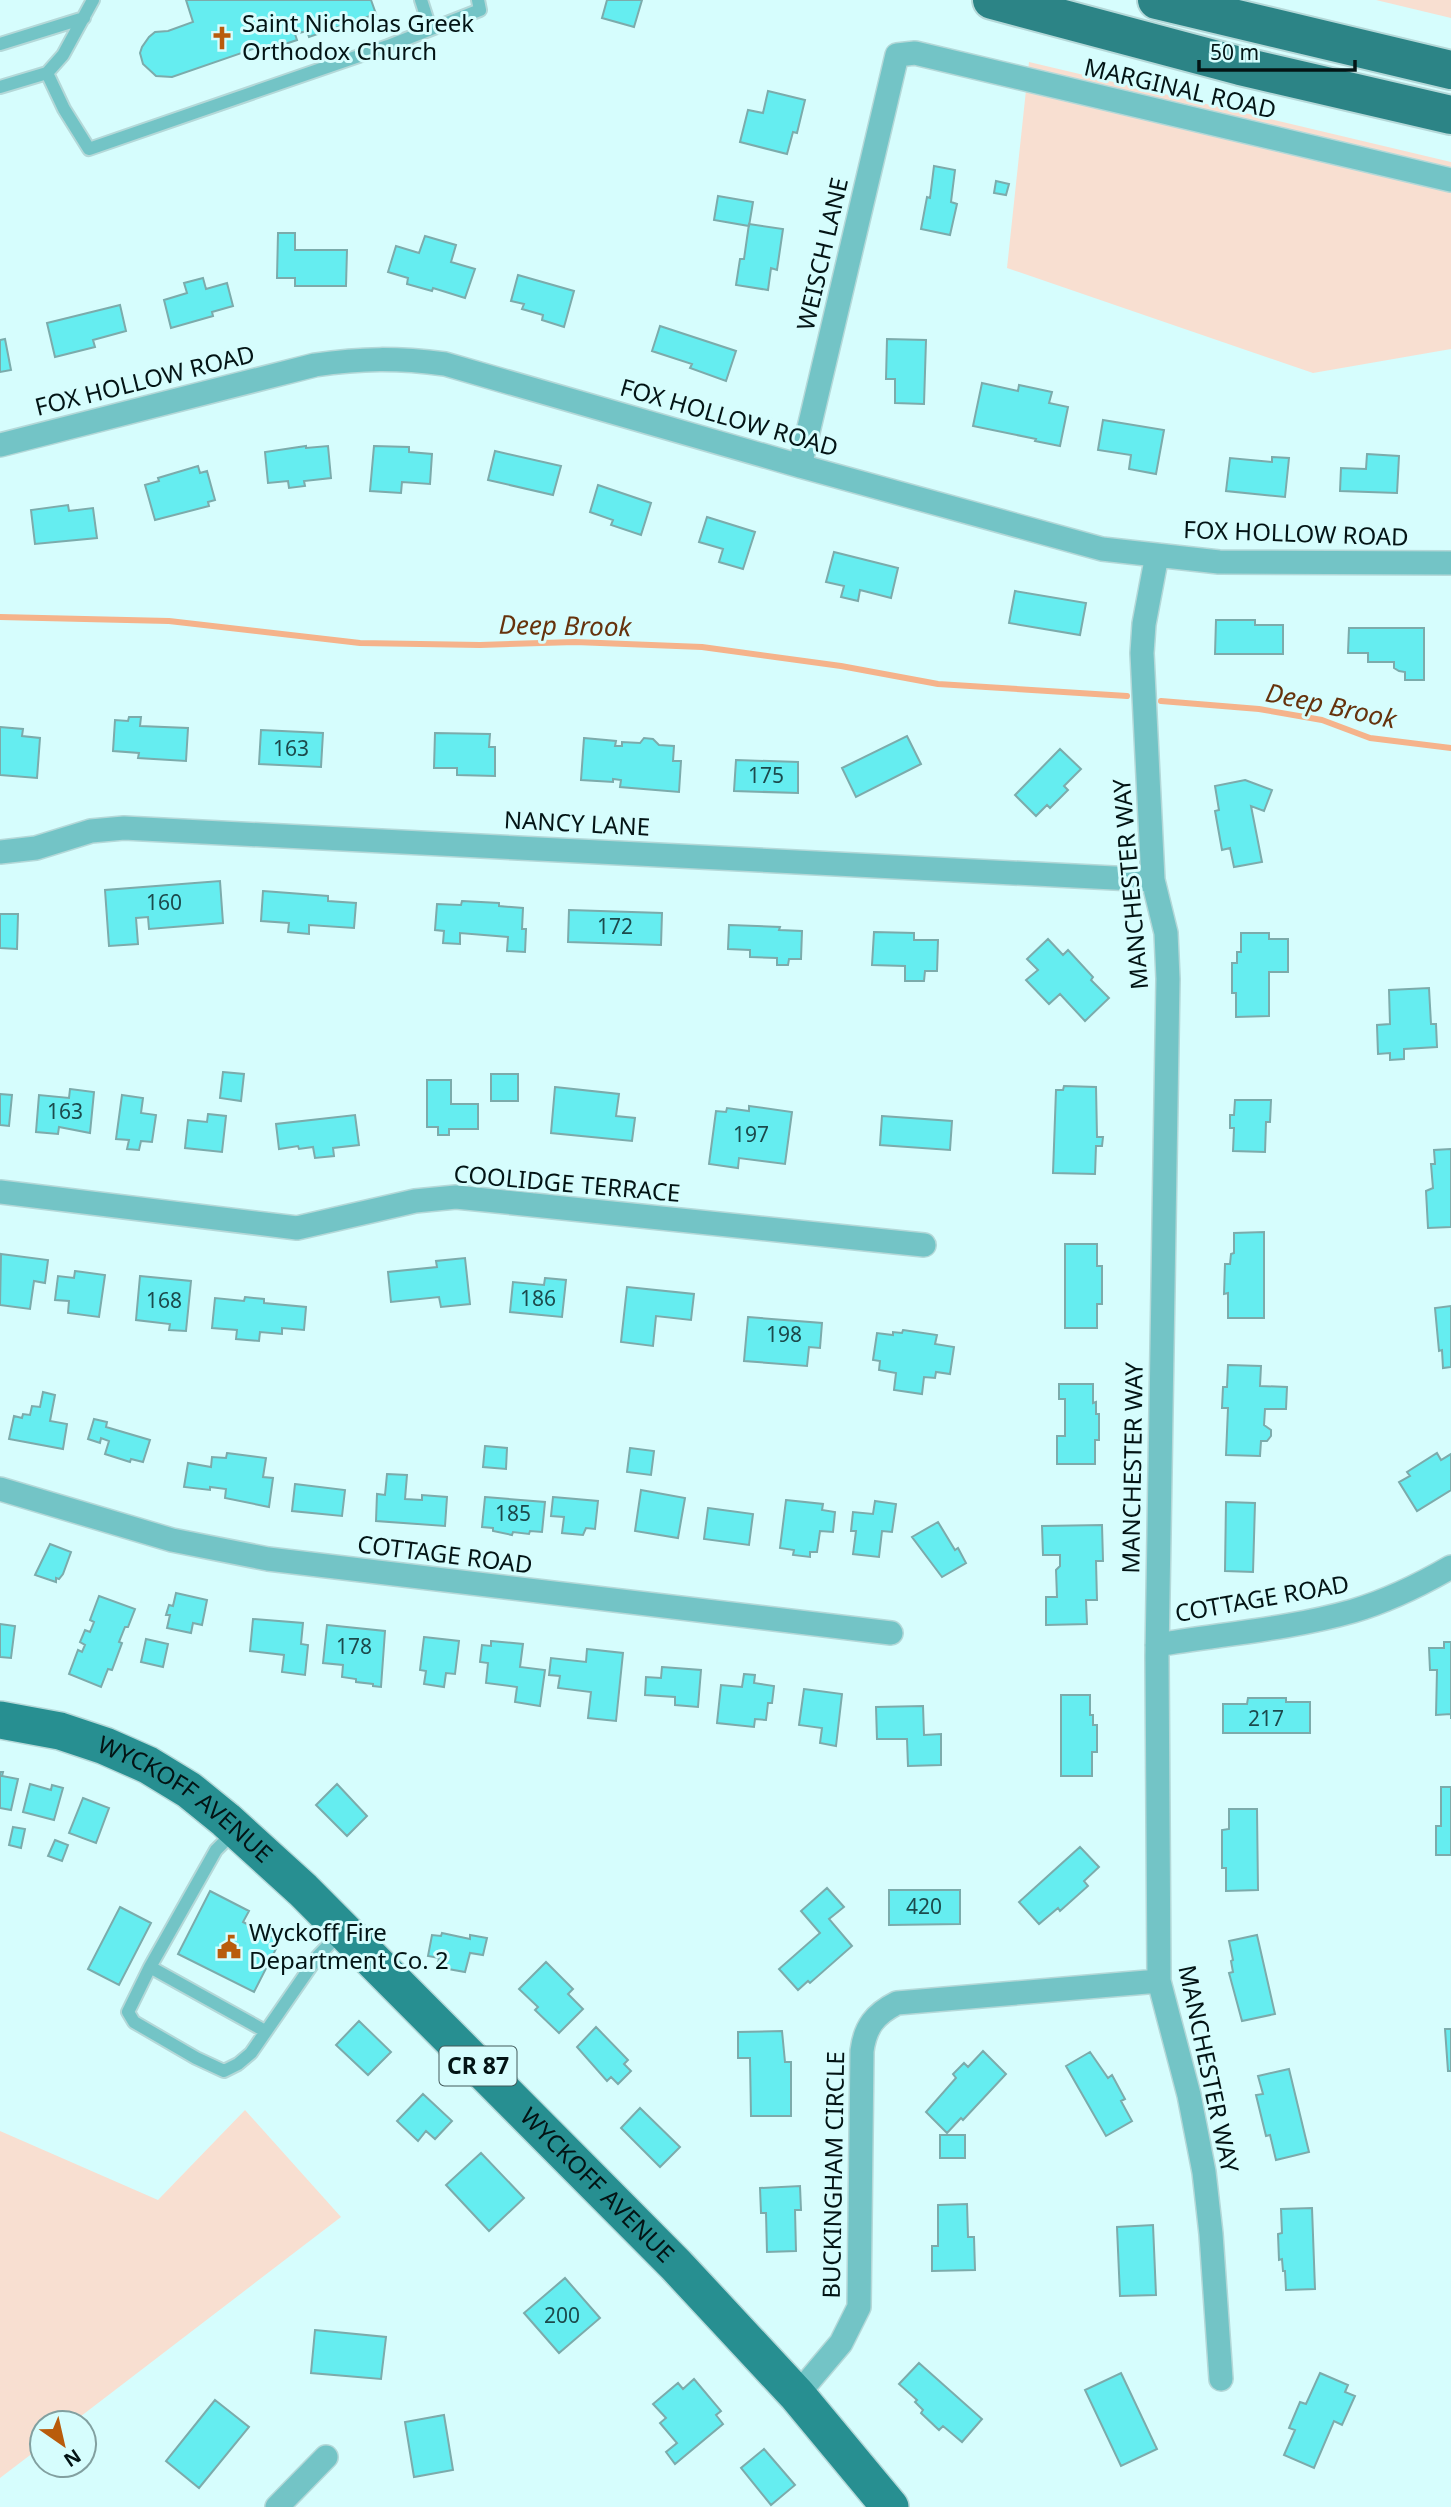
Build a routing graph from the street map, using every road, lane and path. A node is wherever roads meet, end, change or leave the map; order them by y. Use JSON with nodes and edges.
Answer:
{"nodes":[{"id":1,"x":93,"y":0,"type":"edge"},
{"id":2,"x":421,"y":0,"type":"edge"},
{"id":3,"x":478,"y":0,"type":"edge"},
{"id":4,"x":992,"y":0,"type":"edge"},
{"id":5,"x":1157,"y":0,"type":"edge"},
{"id":6,"x":84,"y":18,"type":"junction"},
{"id":7,"x":430,"y":28,"type":"junction"},
{"id":8,"x":0,"y":44,"type":"edge"},
{"id":9,"x":897,"y":55,"type":"joint"},
{"id":10,"x":1451,"y":70,"type":"edge"},
{"id":11,"x":47,"y":73,"type":"junction"},
{"id":12,"x":0,"y":87,"type":"edge"},
{"id":13,"x":1451,"y":115,"type":"edge"},
{"id":14,"x":1451,"y":180,"type":"edge"},
{"id":15,"x":0,"y":445,"type":"edge"},
{"id":16,"x":800,"y":466,"type":"junction"},
{"id":17,"x":1157,"y":555,"type":"junction"},
{"id":18,"x":1451,"y":563,"type":"edge"},
{"id":19,"x":0,"y":852,"type":"edge"},
{"id":20,"x":1153,"y":880,"type":"junction"},
{"id":21,"x":0,"y":1192,"type":"edge"},
{"id":22,"x":925,"y":1245,"type":"dead end"},
{"id":23,"x":0,"y":1489,"type":"edge"},
{"id":24,"x":1451,"y":1567,"type":"edge"},
{"id":25,"x":891,"y":1633,"type":"dead end"},
{"id":26,"x":1157,"y":1645,"type":"junction"},
{"id":27,"x":0,"y":1720,"type":"edge"},
{"id":28,"x":237,"y":1829,"type":"junction"},
{"id":29,"x":343,"y":1930,"type":"junction"},
{"id":30,"x":150,"y":1967,"type":"junction"},
{"id":31,"x":1158,"y":1982,"type":"junction"},
{"id":32,"x":265,"y":2031,"type":"junction"},
{"id":33,"x":1221,"y":2379,"type":"dead end"},
{"id":34,"x":797,"y":2395,"type":"junction"},
{"id":35,"x":326,"y":2457,"type":"dead end"},
{"id":36,"x":277,"y":2507,"type":"edge"},
{"id":37,"x":890,"y":2507,"type":"edge"}],
"edges":[{"from":1,"to":6,"type":"lane"},
{"from":2,"to":7,"type":"lane"},
{"from":3,"to":7,"type":"lane"},
{"from":4,"to":13,"type":"highway"},
{"from":5,"to":10,"type":"highway"},
{"from":6,"to":8,"type":"lane"},
{"from":6,"to":11,"type":"lane"},
{"from":7,"to":11,"type":"lane"},
{"from":9,"to":14,"type":"street","name":"MARGINAL ROAD"},
{"from":9,"to":16,"type":"street","name":"WEISCH LANE"},
{"from":11,"to":12,"type":"lane"},
{"from":15,"to":16,"type":"street","name":"FOX HOLLOW ROAD"},
{"from":16,"to":17,"type":"street","name":"FOX HOLLOW ROAD"},
{"from":17,"to":18,"type":"street","name":"FOX HOLLOW ROAD"},
{"from":17,"to":20,"type":"street","name":"MANCHESTER WAY"},
{"from":19,"to":20,"type":"street","name":"NANCY LANE"},
{"from":20,"to":26,"type":"street","name":"MANCHESTER WAY"},
{"from":21,"to":22,"type":"street","name":"COOLIDGE TERRACE"},
{"from":23,"to":25,"type":"street","name":"COTTAGE ROAD"},
{"from":24,"to":26,"type":"street","name":"COTTAGE ROAD"},
{"from":26,"to":31,"type":"street","name":"MANCHESTER WAY"},
{"from":27,"to":28,"type":"main road","name":"WYCKOFF AVENUE","number":"CR 87"},
{"from":28,"to":29,"type":"main road","name":"WYCKOFF AVENUE","number":"CR 87"},
{"from":28,"to":30,"type":"lane"},
{"from":29,"to":32,"type":"lane"},
{"from":29,"to":34,"type":"main road","name":"WYCKOFF AVENUE","number":"CR 87"},
{"from":30,"to":32,"type":"lane"},
{"from":30,"to":32,"type":"lane"},
{"from":31,"to":33,"type":"street","name":"MANCHESTER WAY"},
{"from":31,"to":34,"type":"street","name":"BUCKINGHAM CIRCLE"},
{"from":34,"to":37,"type":"main road","name":"WYCKOFF AVENUE","number":"CR 87"},
{"from":35,"to":36,"type":"street"}]}
